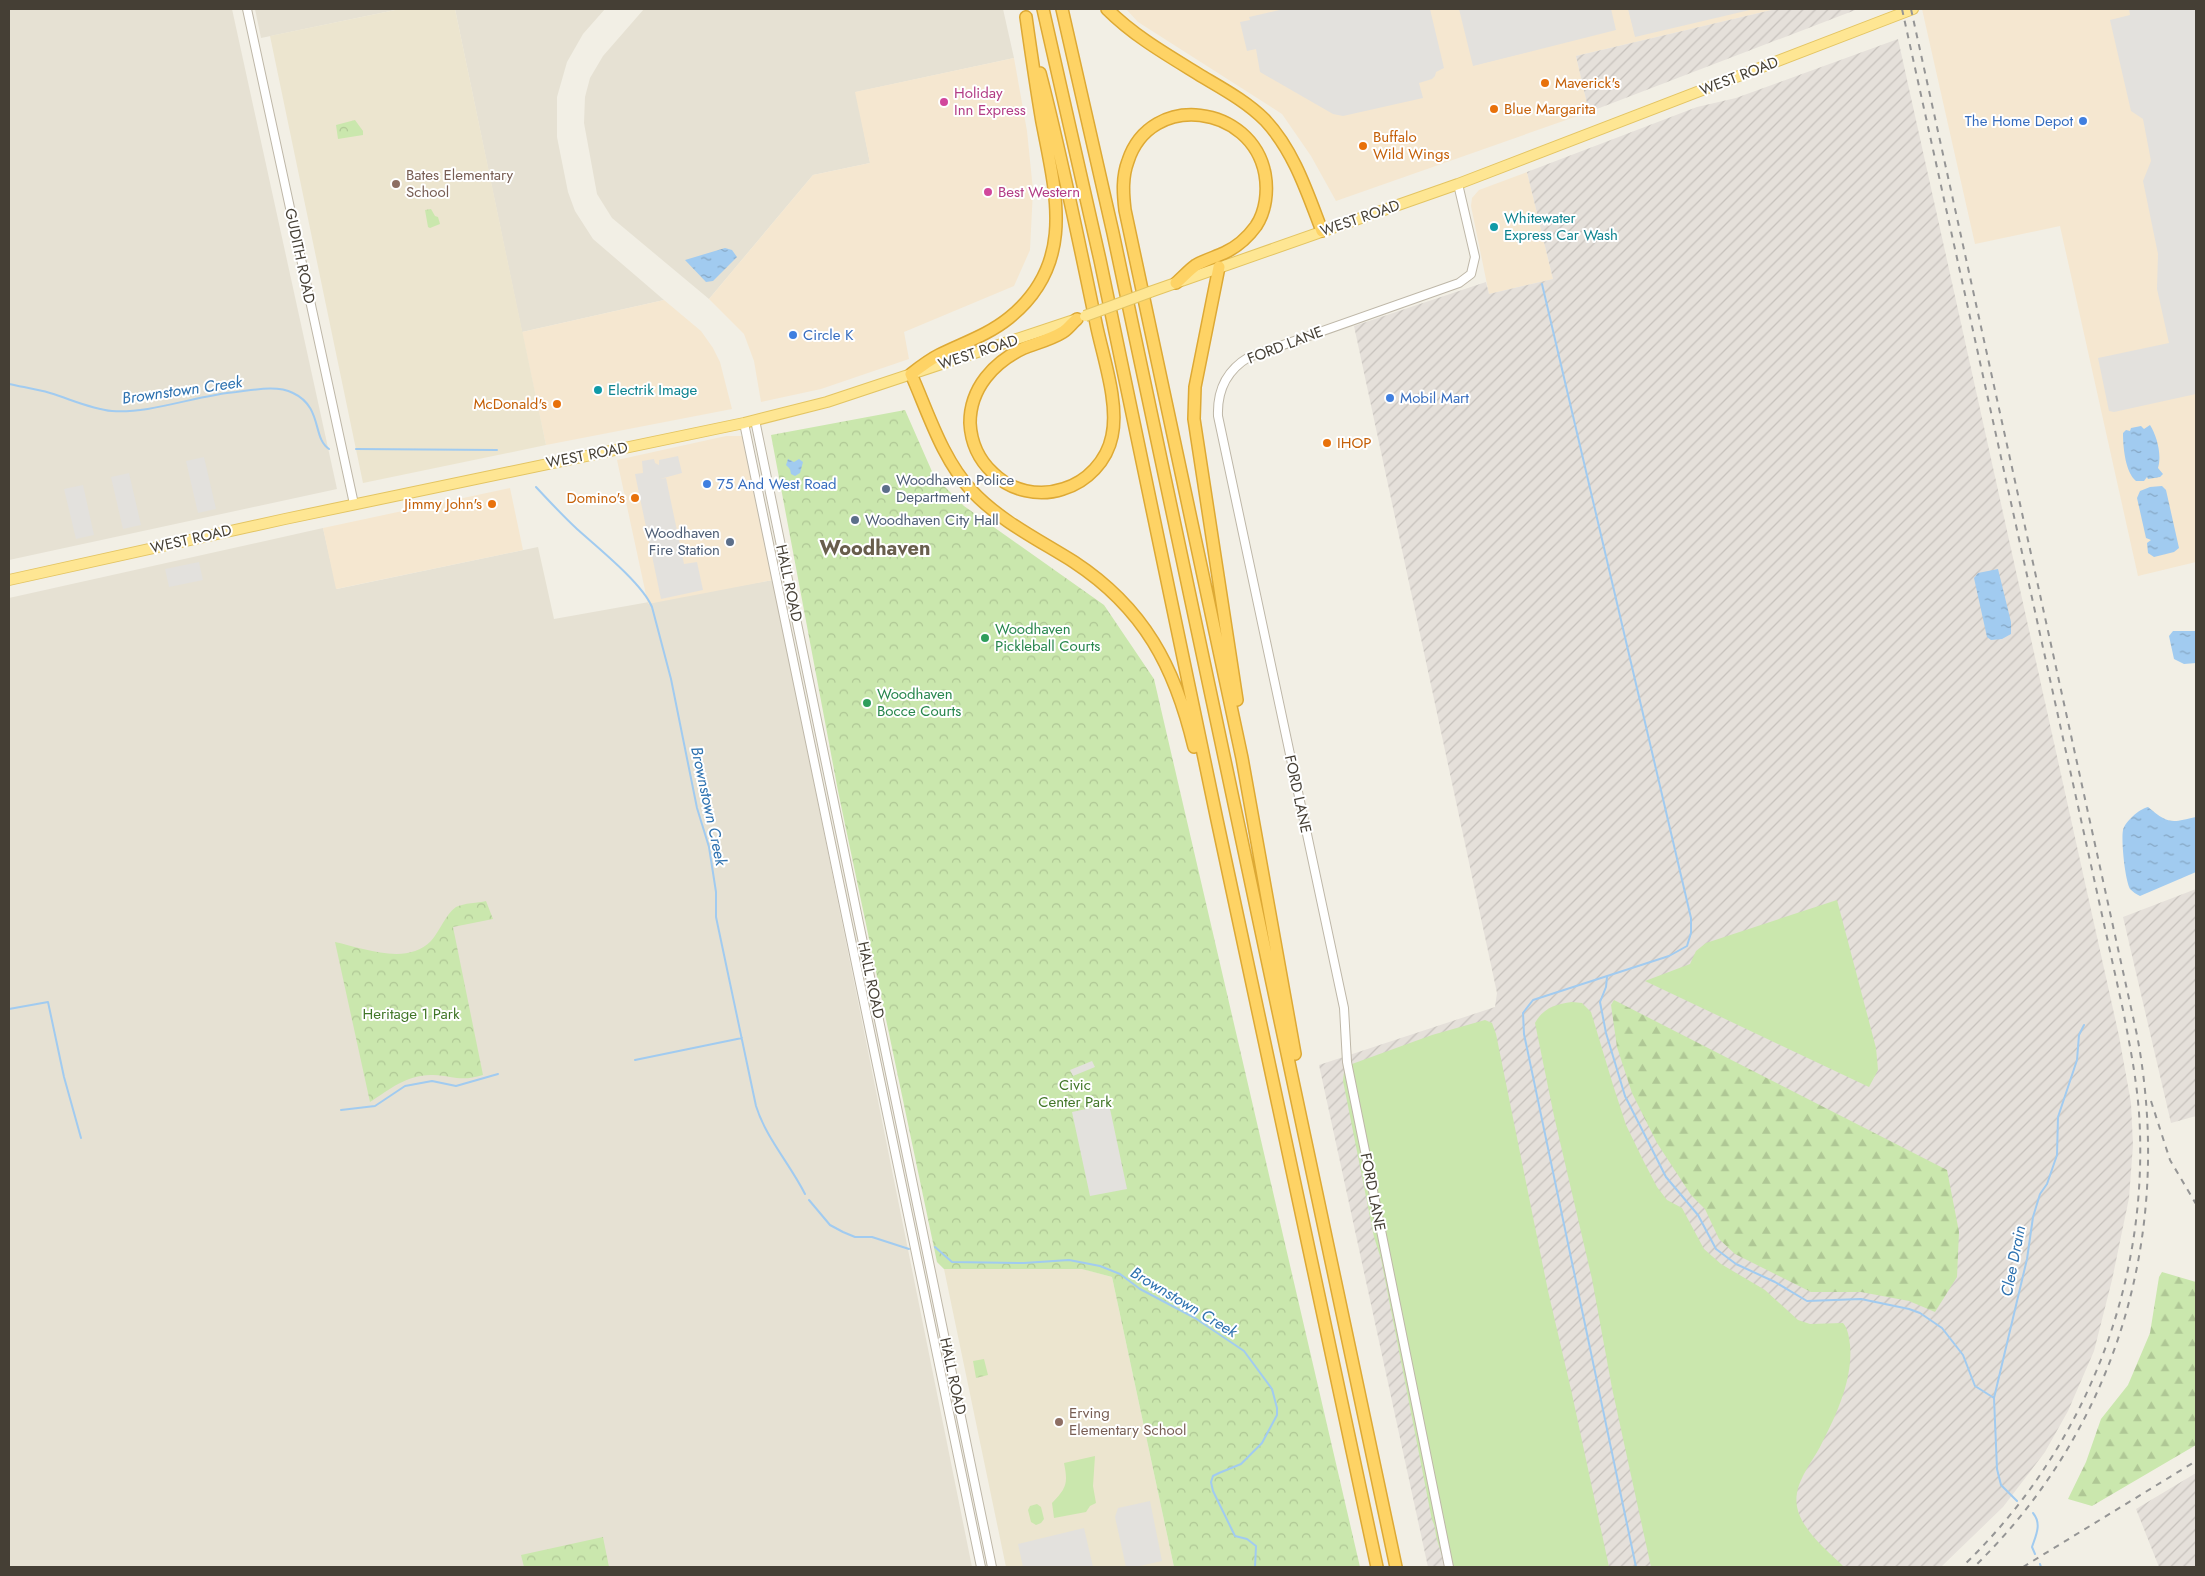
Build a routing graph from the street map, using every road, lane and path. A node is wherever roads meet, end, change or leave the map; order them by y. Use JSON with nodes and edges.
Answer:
{"nodes":[{"id":1,"x":247,"y":9,"type":"edge"},
{"id":2,"x":1043,"y":9,"type":"edge"},
{"id":3,"x":1062,"y":9,"type":"edge"},
{"id":4,"x":1107,"y":9,"type":"edge"},
{"id":5,"x":1913,"y":9,"type":"edge"},
{"id":6,"x":1025,"y":13,"type":"edge"},
{"id":7,"x":1458,"y":184,"type":"junction"},
{"id":8,"x":1322,"y":231,"type":"junction"},
{"id":9,"x":1219,"y":267,"type":"junction"},
{"id":10,"x":1176,"y":283,"type":"junction"},
{"id":11,"x":1081,"y":318,"type":"junction"},
{"id":12,"x":911,"y":374,"type":"junction"},
{"id":13,"x":749,"y":421,"type":"junction"},
{"id":14,"x":764,"y":466,"type":"junction"},
{"id":15,"x":754,"y":469,"type":"junction"},
{"id":16,"x":772,"y":499,"type":"junction"},
{"id":17,"x":761,"y":502,"type":"junction"},
{"id":18,"x":354,"y":504,"type":"junction"},
{"id":19,"x":9,"y":580,"type":"edge"},
{"id":20,"x":791,"y":594,"type":"junction"},
{"id":21,"x":780,"y":596,"type":"junction"},
{"id":22,"x":822,"y":742,"type":"junction"},
{"id":23,"x":811,"y":745,"type":"junction"},
{"id":24,"x":1242,"y":758,"type":"junction"},
{"id":25,"x":1216,"y":815,"type":"junction"},
{"id":26,"x":850,"y":876,"type":"junction"},
{"id":27,"x":839,"y":879,"type":"junction"},
{"id":28,"x":1296,"y":1091,"type":"junction"},
{"id":29,"x":987,"y":1540,"type":"junction"},
{"id":30,"x":976,"y":1542,"type":"junction"},
{"id":31,"x":981,"y":1567,"type":"edge"},
{"id":32,"x":992,"y":1567,"type":"edge"},
{"id":33,"x":1377,"y":1567,"type":"edge"},
{"id":34,"x":1396,"y":1567,"type":"edge"},
{"id":35,"x":1449,"y":1567,"type":"edge"}],
"edges":[{"from":1,"to":18,"type":"street","name":"GUDITH ROAD"},
{"from":2,"to":25,"type":"highway"},
{"from":3,"to":28,"type":"highway"},
{"from":4,"to":8,"type":"highway"},
{"from":5,"to":7,"type":"main road","name":"WEST ROAD"},
{"from":6,"to":11,"type":"highway"},
{"from":6,"to":12,"type":"highway"},
{"from":7,"to":8,"type":"main road","name":"WEST ROAD"},
{"from":7,"to":35,"type":"street","name":"FORD LANE"},
{"from":8,"to":9,"type":"main road","name":"WEST ROAD"},
{"from":9,"to":10,"type":"main road","name":"WEST ROAD"},
{"from":9,"to":24,"type":"highway"},
{"from":10,"to":11,"type":"main road","name":"WEST ROAD","bridge":true},
{"from":10,"to":24,"type":"highway"},
{"from":11,"to":12,"type":"main road","name":"WEST ROAD"},
{"from":12,"to":13,"type":"main road","name":"WEST ROAD"},
{"from":12,"to":25,"type":"highway"},
{"from":13,"to":14,"type":"street","name":"HALL ROAD"},
{"from":13,"to":15,"type":"street","name":"HALL ROAD"},
{"from":13,"to":18,"type":"main road","name":"WEST ROAD"},
{"from":14,"to":15,"type":"street"},
{"from":14,"to":16,"type":"street","name":"HALL ROAD"},
{"from":15,"to":17,"type":"street","name":"HALL ROAD"},
{"from":16,"to":17,"type":"street"},
{"from":16,"to":20,"type":"street","name":"HALL ROAD"},
{"from":17,"to":21,"type":"street","name":"HALL ROAD"},
{"from":18,"to":19,"type":"main road","name":"WEST ROAD"},
{"from":20,"to":21,"type":"street"},
{"from":20,"to":22,"type":"street","name":"HALL ROAD"},
{"from":21,"to":23,"type":"street","name":"HALL ROAD"},
{"from":22,"to":23,"type":"street"},
{"from":22,"to":26,"type":"street","name":"HALL ROAD"},
{"from":23,"to":27,"type":"street","name":"HALL ROAD"},
{"from":24,"to":28,"type":"highway"},
{"from":25,"to":33,"type":"highway"},
{"from":26,"to":27,"type":"street"},
{"from":26,"to":29,"type":"street","name":"HALL ROAD"},
{"from":27,"to":30,"type":"street","name":"HALL ROAD"},
{"from":28,"to":34,"type":"highway"},
{"from":29,"to":30,"type":"street"},
{"from":29,"to":32,"type":"street","name":"HALL ROAD"},
{"from":30,"to":31,"type":"street","name":"HALL ROAD"}]}
